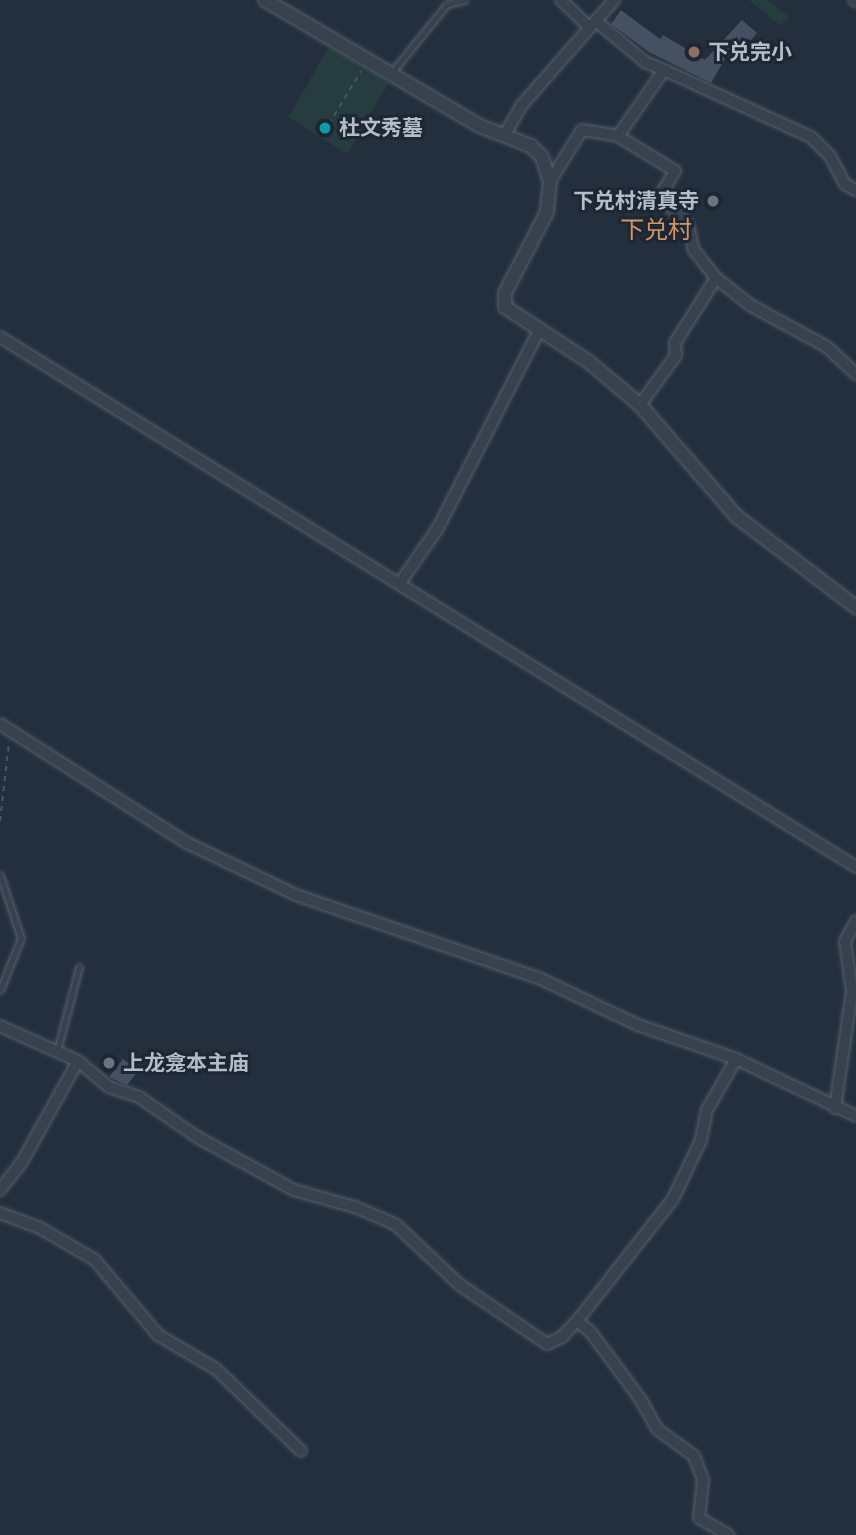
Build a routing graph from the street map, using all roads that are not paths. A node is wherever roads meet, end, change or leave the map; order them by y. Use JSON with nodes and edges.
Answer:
{"nodes":[{"id":1,"x":265,"y":0,"type":"edge"},
{"id":2,"x":465,"y":0,"type":"edge"},
{"id":3,"x":561,"y":0,"type":"edge"},
{"id":4,"x":614,"y":0,"type":"edge"},
{"id":5,"x":593,"y":24,"type":"junction"},
{"id":6,"x":664,"y":70,"type":"junction"},
{"id":7,"x":392,"y":72,"type":"junction"},
{"id":8,"x":504,"y":136,"type":"junction"},
{"id":9,"x":618,"y":136,"type":"junction"},
{"id":10,"x":550,"y":181,"type":"junction"},
{"id":11,"x":856,"y":190,"type":"edge"},
{"id":12,"x":716,"y":278,"type":"junction"},
{"id":13,"x":540,"y":329,"type":"junction"},
{"id":14,"x":0,"y":337,"type":"edge"},
{"id":15,"x":856,"y":374,"type":"edge"},
{"id":16,"x":640,"y":405,"type":"junction"},
{"id":17,"x":400,"y":583,"type":"junction"},
{"id":18,"x":856,"y":607,"type":"edge"},
{"id":19,"x":5,"y":727,"type":"edge"},
{"id":20,"x":856,"y":867,"type":"edge"},
{"id":21,"x":0,"y":875,"type":"edge"},
{"id":22,"x":856,"y":921,"type":"edge"},
{"id":23,"x":79,"y":967,"type":"dead end"},
{"id":24,"x":0,"y":990,"type":"edge"},
{"id":25,"x":0,"y":1026,"type":"edge"},
{"id":26,"x":57,"y":1051,"type":"junction"},
{"id":27,"x":736,"y":1059,"type":"junction"},
{"id":28,"x":78,"y":1061,"type":"junction"},
{"id":29,"x":835,"y":1108,"type":"junction"},
{"id":30,"x":856,"y":1116,"type":"edge"},
{"id":31,"x":0,"y":1190,"type":"edge"},
{"id":32,"x":0,"y":1213,"type":"edge"},
{"id":33,"x":577,"y":1321,"type":"junction"},
{"id":34,"x":301,"y":1451,"type":"dead end"},
{"id":35,"x":728,"y":1535,"type":"edge"}],
"edges":[{"from":1,"to":7,"type":"street"},
{"from":2,"to":7,"type":"lane"},
{"from":3,"to":5,"type":"street"},
{"from":4,"to":5,"type":"street"},
{"from":5,"to":6,"type":"street"},
{"from":5,"to":8,"type":"street"},
{"from":6,"to":9,"type":"street"},
{"from":6,"to":11,"type":"street"},
{"from":7,"to":8,"type":"street"},
{"from":8,"to":10,"type":"street"},
{"from":9,"to":10,"type":"street"},
{"from":9,"to":12,"type":"street"},
{"from":10,"to":13,"type":"street"},
{"from":12,"to":15,"type":"street"},
{"from":12,"to":16,"type":"street"},
{"from":13,"to":16,"type":"street"},
{"from":13,"to":17,"type":"street"},
{"from":14,"to":17,"type":"street"},
{"from":16,"to":18,"type":"street"},
{"from":17,"to":20,"type":"street"},
{"from":19,"to":27,"type":"street"},
{"from":21,"to":24,"type":"lane"},
{"from":22,"to":29,"type":"street"},
{"from":23,"to":26,"type":"lane"},
{"from":25,"to":26,"type":"street"},
{"from":26,"to":28,"type":"street"},
{"from":27,"to":29,"type":"street"},
{"from":27,"to":33,"type":"street"},
{"from":28,"to":31,"type":"street"},
{"from":28,"to":33,"type":"street"},
{"from":29,"to":30,"type":"street"},
{"from":32,"to":34,"type":"street"},
{"from":33,"to":35,"type":"street"}]}
